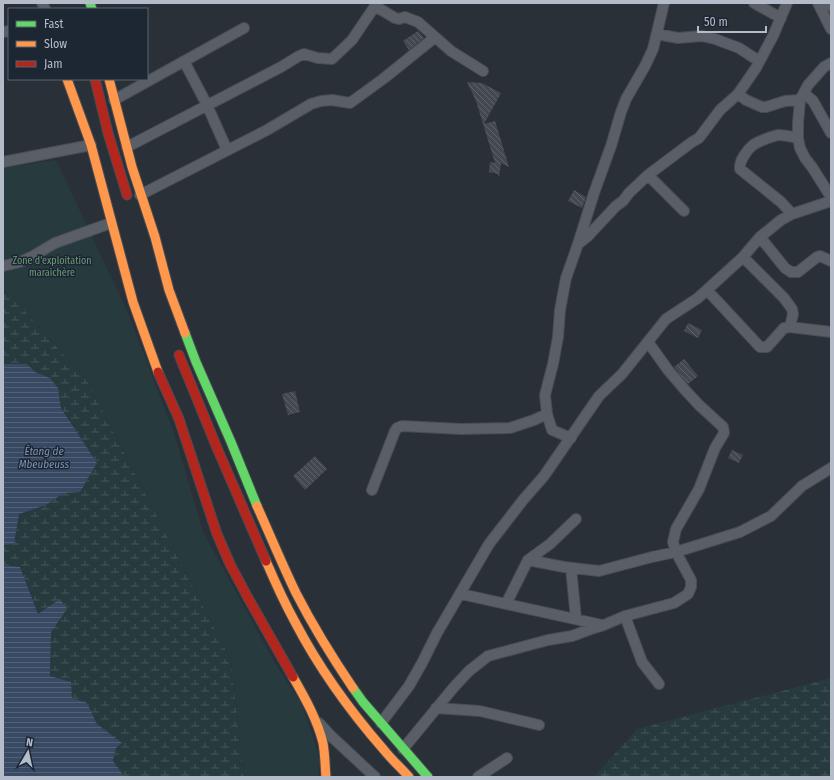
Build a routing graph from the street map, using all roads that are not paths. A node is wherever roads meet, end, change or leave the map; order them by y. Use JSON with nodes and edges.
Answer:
{"nodes":[{"id":1,"x":664,"y":3,"type":"edge"},
{"id":2,"x":754,"y":3,"type":"edge"},
{"id":3,"x":787,"y":3,"type":"edge"},
{"id":4,"x":818,"y":3,"type":"edge"},
{"id":5,"x":826,"y":3,"type":"edge"},
{"id":6,"x":375,"y":5,"type":"edge"},
{"id":7,"x":831,"y":6,"type":"edge"},
{"id":8,"x":781,"y":18,"type":"junction"},
{"id":9,"x":244,"y":28,"type":"dead end"},
{"id":10,"x":831,"y":29,"type":"edge"},
{"id":11,"x":657,"y":34,"type":"junction"},
{"id":12,"x":434,"y":38,"type":"junction"},
{"id":13,"x":184,"y":61,"type":"junction"},
{"id":14,"x":760,"y":61,"type":"junction"},
{"id":15,"x":831,"y":63,"type":"edge"},
{"id":16,"x":483,"y":71,"type":"dead end"},
{"id":17,"x":68,"y":80,"type":"edge"},
{"id":18,"x":95,"y":80,"type":"edge"},
{"id":19,"x":109,"y":80,"type":"edge"},
{"id":20,"x":738,"y":94,"type":"junction"},
{"id":21,"x":802,"y":97,"type":"junction"},
{"id":22,"x":114,"y":100,"type":"junction"},
{"id":23,"x":207,"y":105,"type":"junction"},
{"id":24,"x":831,"y":133,"type":"edge"},
{"id":25,"x":798,"y":138,"type":"junction"},
{"id":26,"x":91,"y":145,"type":"junction"},
{"id":27,"x":127,"y":147,"type":"junction"},
{"id":28,"x":227,"y":150,"type":"junction"},
{"id":29,"x":3,"y":162,"type":"edge"},
{"id":30,"x":648,"y":175,"type":"junction"},
{"id":31,"x":140,"y":195,"type":"junction"},
{"id":32,"x":831,"y":197,"type":"edge"},
{"id":33,"x":831,"y":201,"type":"edge"},
{"id":34,"x":130,"y":204,"type":"dead end"},
{"id":35,"x":684,"y":211,"type":"dead end"},
{"id":36,"x":792,"y":214,"type":"junction"},
{"id":37,"x":111,"y":223,"type":"junction"},
{"id":38,"x":760,"y":237,"type":"junction"},
{"id":39,"x":578,"y":244,"type":"junction"},
{"id":40,"x":743,"y":257,"type":"junction"},
{"id":41,"x":831,"y":261,"type":"edge"},
{"id":42,"x":3,"y":266,"type":"edge"},
{"id":43,"x":707,"y":290,"type":"junction"},
{"id":44,"x":790,"y":327,"type":"junction"},
{"id":45,"x":831,"y":332,"type":"edge"},
{"id":46,"x":648,"y":342,"type":"junction"},
{"id":47,"x":176,"y":347,"type":"dead end"},
{"id":48,"x":546,"y":414,"type":"junction"},
{"id":49,"x":571,"y":438,"type":"junction"},
{"id":50,"x":831,"y":468,"type":"edge"},
{"id":51,"x":372,"y":490,"type":"dead end"},
{"id":52,"x":576,"y":518,"type":"dead end"},
{"id":53,"x":676,"y":552,"type":"junction"},
{"id":54,"x":528,"y":560,"type":"junction"},
{"id":55,"x":571,"y":568,"type":"junction"},
{"id":56,"x":461,"y":594,"type":"junction"},
{"id":57,"x":506,"y":604,"type":"junction"},
{"id":58,"x":625,"y":616,"type":"junction"},
{"id":59,"x":576,"y":619,"type":"junction"},
{"id":60,"x":604,"y":625,"type":"junction"},
{"id":61,"x":659,"y":684,"type":"dead end"},
{"id":62,"x":436,"y":708,"type":"junction"},
{"id":63,"x":315,"y":719,"type":"junction"},
{"id":64,"x":381,"y":723,"type":"junction"},
{"id":65,"x":539,"y":725,"type":"dead end"},
{"id":66,"x":403,"y":749,"type":"junction"},
{"id":67,"x":507,"y":758,"type":"dead end"},
{"id":68,"x":326,"y":777,"type":"edge"},
{"id":69,"x":375,"y":777,"type":"edge"},
{"id":70,"x":409,"y":777,"type":"edge"},
{"id":71,"x":428,"y":777,"type":"edge"},
{"id":72,"x":478,"y":777,"type":"edge"}],
"edges":[{"from":1,"to":11,"type":"street"},
{"from":2,"to":8,"type":"street"},
{"from":3,"to":8,"type":"street"},
{"from":4,"to":10,"type":"street"},
{"from":5,"to":7,"type":"street"},
{"from":6,"to":12,"type":"street"},
{"from":6,"to":23,"type":"street"},
{"from":8,"to":14,"type":"street"},
{"from":9,"to":13,"type":"street"},
{"from":11,"to":14,"type":"street"},
{"from":11,"to":39,"type":"street"},
{"from":12,"to":16,"type":"street"},
{"from":12,"to":28,"type":"street"},
{"from":13,"to":22,"type":"street"},
{"from":13,"to":23,"type":"street"},
{"from":14,"to":20,"type":"street"},
{"from":15,"to":21,"type":"street"},
{"from":17,"to":26,"type":"main road"},
{"from":18,"to":34,"type":"main road"},
{"from":19,"to":22,"type":"main road"},
{"from":20,"to":21,"type":"street"},
{"from":20,"to":30,"type":"street"},
{"from":21,"to":24,"type":"street"},
{"from":21,"to":25,"type":"street"},
{"from":22,"to":27,"type":"main road"},
{"from":23,"to":27,"type":"street"},
{"from":23,"to":28,"type":"street"},
{"from":25,"to":32,"type":"street"},
{"from":25,"to":36,"type":"street"},
{"from":26,"to":29,"type":"street"},
{"from":26,"to":37,"type":"main road"},
{"from":27,"to":31,"type":"main road"},
{"from":28,"to":31,"type":"street"},
{"from":30,"to":35,"type":"street"},
{"from":30,"to":39,"type":"street"},
{"from":31,"to":64,"type":"main road"},
{"from":33,"to":36,"type":"street"},
{"from":36,"to":38,"type":"street"},
{"from":37,"to":42,"type":"street"},
{"from":37,"to":63,"type":"main road"},
{"from":38,"to":40,"type":"street"},
{"from":38,"to":41,"type":"street"},
{"from":39,"to":48,"type":"street"},
{"from":40,"to":43,"type":"street"},
{"from":40,"to":44,"type":"street"},
{"from":43,"to":44,"type":"street"},
{"from":43,"to":46,"type":"street"},
{"from":44,"to":45,"type":"street"},
{"from":46,"to":49,"type":"street"},
{"from":46,"to":53,"type":"street"},
{"from":47,"to":70,"type":"main road"},
{"from":48,"to":49,"type":"street"},
{"from":48,"to":51,"type":"street"},
{"from":49,"to":56,"type":"street"},
{"from":50,"to":53,"type":"street"},
{"from":52,"to":54,"type":"street"},
{"from":53,"to":55,"type":"street"},
{"from":53,"to":58,"type":"street"},
{"from":54,"to":55,"type":"street"},
{"from":54,"to":57,"type":"street"},
{"from":55,"to":59,"type":"street"},
{"from":56,"to":57,"type":"street"},
{"from":56,"to":64,"type":"street"},
{"from":57,"to":59,"type":"street"},
{"from":58,"to":60,"type":"street"},
{"from":58,"to":61,"type":"street"},
{"from":59,"to":60,"type":"street"},
{"from":60,"to":62,"type":"street"},
{"from":62,"to":65,"type":"street"},
{"from":62,"to":66,"type":"street"},
{"from":63,"to":68,"type":"main road"},
{"from":63,"to":69,"type":"street"},
{"from":64,"to":66,"type":"main road"},
{"from":66,"to":71,"type":"main road"},
{"from":67,"to":72,"type":"street"}]}
